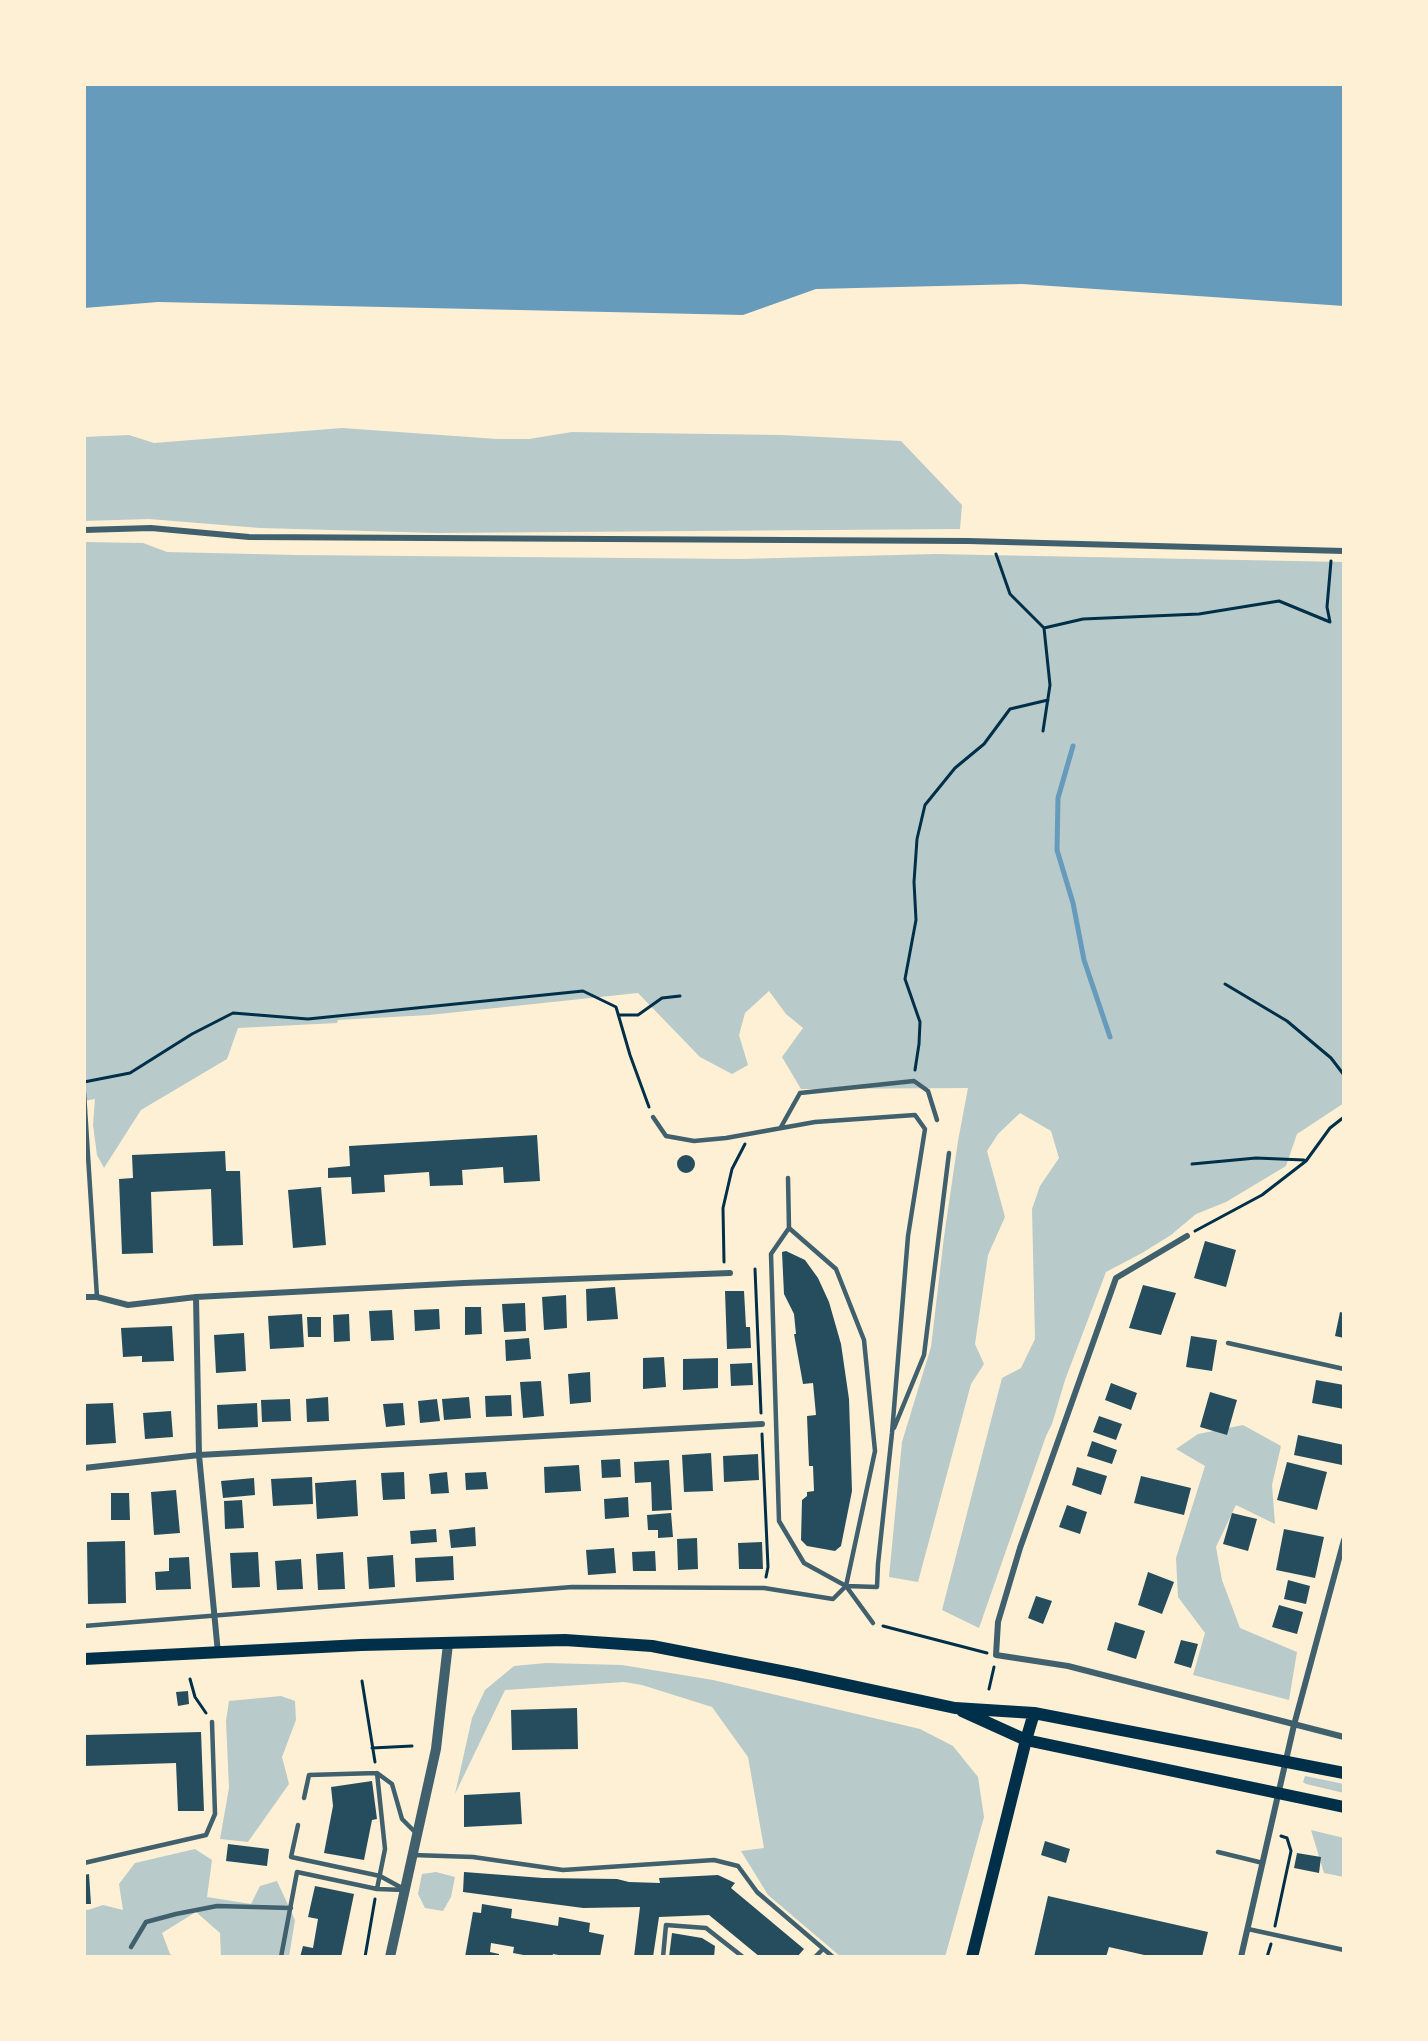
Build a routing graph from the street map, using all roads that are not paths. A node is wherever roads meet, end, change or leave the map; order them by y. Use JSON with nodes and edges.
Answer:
{"nodes":[{"id":1,"x":84,"y":530,"type":"edge"},
{"id":2,"x":1344,"y":551,"type":"edge"},
{"id":3,"x":84,"y":1093,"type":"edge"},
{"id":4,"x":653,"y":1117,"type":"road end"},
{"id":5,"x":937,"y":1120,"type":"dead end"},
{"id":6,"x":781,"y":1127,"type":"junction"},
{"id":7,"x":949,"y":1153,"type":"dead end"},
{"id":8,"x":788,"y":1178,"type":"dead end"},
{"id":9,"x":789,"y":1228,"type":"junction"},
{"id":10,"x":1187,"y":1236,"type":"road end"},
{"id":11,"x":727,"y":1273,"type":"road end"},
{"id":12,"x":84,"y":1297,"type":"edge"},
{"id":13,"x":96,"y":1297,"type":"junction"},
{"id":14,"x":196,"y":1297,"type":"junction"},
{"id":15,"x":1227,"y":1344,"type":"dead end"},
{"id":16,"x":1344,"y":1369,"type":"edge"},
{"id":17,"x":762,"y":1424,"type":"dead end"},
{"id":18,"x":892,"y":1433,"type":"junction"},
{"id":19,"x":199,"y":1455,"type":"junction"},
{"id":20,"x":84,"y":1468,"type":"edge"},
{"id":21,"x":1344,"y":1540,"type":"edge"},
{"id":22,"x":846,"y":1586,"type":"junction"},
{"id":23,"x":216,"y":1617,"type":"junction"},
{"id":24,"x":873,"y":1623,"type":"road end"},
{"id":25,"x":84,"y":1626,"type":"edge"},
{"id":26,"x":448,"y":1644,"type":"junction"},
{"id":27,"x":218,"y":1653,"type":"junction"},
{"id":28,"x":84,"y":1659,"type":"edge"},
{"id":29,"x":955,"y":1708,"type":"junction"},
{"id":30,"x":1034,"y":1713,"type":"junction"},
{"id":31,"x":212,"y":1722,"type":"road end"},
{"id":32,"x":1294,"y":1725,"type":"junction"},
{"id":33,"x":1344,"y":1737,"type":"edge"},
{"id":34,"x":1026,"y":1740,"type":"junction"},
{"id":35,"x":1285,"y":1760,"type":"junction"},
{"id":36,"x":377,"y":1773,"type":"junction"},
{"id":37,"x":1344,"y":1773,"type":"edge"},
{"id":38,"x":1280,"y":1794,"type":"junction"},
{"id":39,"x":304,"y":1798,"type":"dead end"},
{"id":40,"x":1344,"y":1807,"type":"edge"},
{"id":41,"x":298,"y":1825,"type":"dead end"},
{"id":42,"x":417,"y":1834,"type":"junction"},
{"id":43,"x":1218,"y":1852,"type":"dead end"},
{"id":44,"x":412,"y":1855,"type":"junction"},
{"id":45,"x":84,"y":1863,"type":"edge"},
{"id":46,"x":1263,"y":1863,"type":"junction"},
{"id":47,"x":380,"y":1876,"type":"junction"},
{"id":48,"x":377,"y":1889,"type":"junction"},
{"id":49,"x":405,"y":1890,"type":"junction"},
{"id":50,"x":291,"y":1908,"type":"junction"},
{"id":51,"x":1248,"y":1929,"type":"junction"},
{"id":52,"x":130,"y":1947,"type":"dead end"},
{"id":53,"x":823,"y":1949,"type":"junction"},
{"id":54,"x":1344,"y":1950,"type":"edge"},
{"id":55,"x":281,"y":1957,"type":"edge"},
{"id":56,"x":390,"y":1957,"type":"edge"},
{"id":57,"x":663,"y":1957,"type":"edge"},
{"id":58,"x":744,"y":1957,"type":"edge"},
{"id":59,"x":815,"y":1957,"type":"edge"},
{"id":60,"x":833,"y":1957,"type":"edge"},
{"id":61,"x":972,"y":1957,"type":"edge"},
{"id":62,"x":1241,"y":1957,"type":"edge"}],
"edges":[{"from":1,"to":2,"type":"street"},
{"from":3,"to":13,"type":"lane"},
{"from":4,"to":6,"type":"lane"},
{"from":5,"to":6,"type":"lane"},
{"from":6,"to":18,"type":"lane"},
{"from":7,"to":18,"type":"lane"},
{"from":8,"to":9,"type":"lane"},
{"from":9,"to":22,"type":"lane"},
{"from":9,"to":22,"type":"lane"},
{"from":10,"to":32,"type":"street"},
{"from":11,"to":14,"type":"street"},
{"from":12,"to":13,"type":"street"},
{"from":13,"to":14,"type":"street"},
{"from":14,"to":19,"type":"street"},
{"from":15,"to":16,"type":"lane"},
{"from":17,"to":19,"type":"street"},
{"from":18,"to":22,"type":"lane"},
{"from":19,"to":20,"type":"street"},
{"from":19,"to":23,"type":"street"},
{"from":21,"to":32,"type":"street"},
{"from":22,"to":23,"type":"lane"},
{"from":22,"to":24,"type":"lane"},
{"from":23,"to":25,"type":"lane"},
{"from":23,"to":27,"type":"street"},
{"from":26,"to":27,"type":"main road"},
{"from":26,"to":29,"type":"main road"},
{"from":26,"to":42,"type":"street"},
{"from":27,"to":28,"type":"main road"},
{"from":29,"to":30,"type":"main road"},
{"from":29,"to":34,"type":"main road"},
{"from":30,"to":34,"type":"main road"},
{"from":30,"to":35,"type":"main road"},
{"from":31,"to":45,"type":"lane"},
{"from":32,"to":33,"type":"street"},
{"from":32,"to":35,"type":"street"},
{"from":34,"to":38,"type":"main road"},
{"from":34,"to":61,"type":"main road"},
{"from":35,"to":37,"type":"main road"},
{"from":35,"to":38,"type":"street"},
{"from":36,"to":39,"type":"lane"},
{"from":36,"to":42,"type":"lane"},
{"from":36,"to":47,"type":"lane"},
{"from":38,"to":40,"type":"main road"},
{"from":38,"to":46,"type":"street"},
{"from":41,"to":47,"type":"lane"},
{"from":42,"to":44,"type":"street"},
{"from":43,"to":46,"type":"lane"},
{"from":44,"to":49,"type":"street"},
{"from":44,"to":53,"type":"lane"},
{"from":46,"to":51,"type":"street"},
{"from":47,"to":48,"type":"lane"},
{"from":47,"to":49,"type":"lane"},
{"from":48,"to":49,"type":"lane"},
{"from":48,"to":50,"type":"lane"},
{"from":49,"to":56,"type":"street"},
{"from":50,"to":52,"type":"lane"},
{"from":50,"to":55,"type":"lane"},
{"from":51,"to":54,"type":"lane"},
{"from":51,"to":62,"type":"street"},
{"from":53,"to":59,"type":"lane"},
{"from":53,"to":60,"type":"lane"},
{"from":57,"to":58,"type":"lane"}]}
